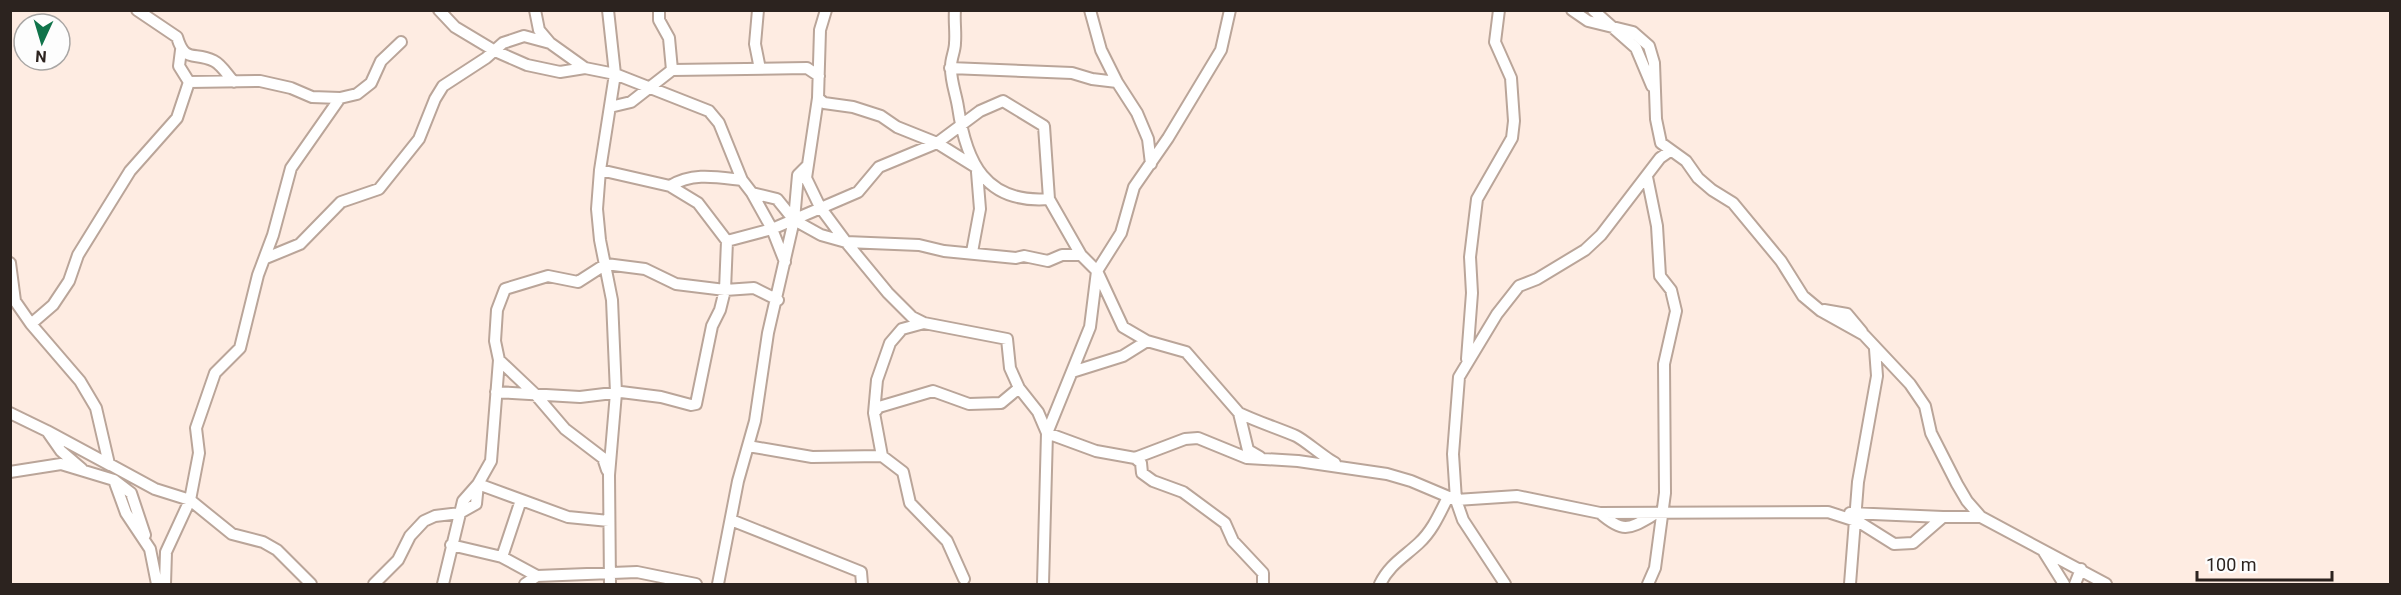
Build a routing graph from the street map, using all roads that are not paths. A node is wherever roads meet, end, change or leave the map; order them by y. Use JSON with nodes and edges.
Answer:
{"nodes":[{"id":1,"x":137,"y":10,"type":"edge"},
{"id":2,"x":439,"y":10,"type":"edge"},
{"id":3,"x":535,"y":10,"type":"edge"},
{"id":4,"x":608,"y":10,"type":"edge"},
{"id":5,"x":659,"y":10,"type":"edge"},
{"id":6,"x":758,"y":10,"type":"edge"},
{"id":7,"x":826,"y":10,"type":"edge"},
{"id":8,"x":955,"y":10,"type":"edge"},
{"id":9,"x":1090,"y":10,"type":"edge"},
{"id":10,"x":1230,"y":10,"type":"edge"},
{"id":11,"x":1499,"y":10,"type":"edge"},
{"id":12,"x":1572,"y":10,"type":"edge"},
{"id":13,"x":1593,"y":10,"type":"edge"},
{"id":14,"x":1606,"y":25,"type":"junction"},
{"id":15,"x":401,"y":42,"type":"dead end"},
{"id":16,"x":550,"y":43,"type":"junction"},
{"id":17,"x":181,"y":50,"type":"junction"},
{"id":18,"x":495,"y":51,"type":"junction"},
{"id":19,"x":585,"y":68,"type":"junction"},
{"id":20,"x":950,"y":68,"type":"junction"},
{"id":21,"x":760,"y":69,"type":"junction"},
{"id":22,"x":672,"y":70,"type":"junction"},
{"id":23,"x":615,"y":74,"type":"junction"},
{"id":24,"x":819,"y":76,"type":"junction"},
{"id":25,"x":189,"y":82,"type":"junction"},
{"id":26,"x":234,"y":82,"type":"junction"},
{"id":27,"x":1117,"y":82,"type":"junction"},
{"id":28,"x":651,"y":87,"type":"junction"},
{"id":29,"x":340,"y":98,"type":"junction"},
{"id":30,"x":818,"y":98,"type":"junction"},
{"id":31,"x":610,"y":107,"type":"junction"},
{"id":32,"x":960,"y":126,"type":"junction"},
{"id":33,"x":937,"y":143,"type":"junction"},
{"id":34,"x":1670,"y":151,"type":"junction"},
{"id":35,"x":1151,"y":164,"type":"junction"},
{"id":36,"x":808,"y":165,"type":"junction"},
{"id":37,"x":975,"y":169,"type":"junction"},
{"id":38,"x":600,"y":170,"type":"junction"},
{"id":39,"x":1647,"y":177,"type":"junction"},
{"id":40,"x":742,"y":180,"type":"junction"},
{"id":41,"x":670,"y":186,"type":"junction"},
{"id":42,"x":752,"y":193,"type":"junction"},
{"id":43,"x":1049,"y":199,"type":"junction"},
{"id":44,"x":820,"y":207,"type":"junction"},
{"id":45,"x":794,"y":220,"type":"junction"},
{"id":46,"x":772,"y":230,"type":"junction"},
{"id":47,"x":727,"y":241,"type":"junction"},
{"id":48,"x":846,"y":242,"type":"junction"},
{"id":49,"x":972,"y":252,"type":"junction"},
{"id":50,"x":1081,"y":255,"type":"junction"},
{"id":51,"x":266,"y":258,"type":"junction"},
{"id":52,"x":784,"y":262,"type":"junction"},
{"id":53,"x":10,"y":263,"type":"edge"},
{"id":54,"x":606,"y":264,"type":"junction"},
{"id":55,"x":1097,"y":271,"type":"junction"},
{"id":56,"x":725,"y":290,"type":"junction"},
{"id":57,"x":778,"y":300,"type":"junction"},
{"id":58,"x":924,"y":323,"type":"junction"},
{"id":59,"x":31,"y":324,"type":"junction"},
{"id":60,"x":1147,"y":341,"type":"junction"},
{"id":61,"x":1875,"y":349,"type":"junction"},
{"id":62,"x":499,"y":360,"type":"junction"},
{"id":63,"x":1467,"y":364,"type":"junction"},
{"id":64,"x":1072,"y":372,"type":"junction"},
{"id":65,"x":1019,"y":388,"type":"junction"},
{"id":66,"x":496,"y":392,"type":"junction"},
{"id":67,"x":616,"y":393,"type":"junction"},
{"id":68,"x":535,"y":394,"type":"junction"},
{"id":69,"x":10,"y":413,"type":"edge"},
{"id":70,"x":874,"y":413,"type":"junction"},
{"id":71,"x":1239,"y":413,"type":"junction"},
{"id":72,"x":47,"y":431,"type":"junction"},
{"id":73,"x":1047,"y":433,"type":"junction"},
{"id":74,"x":748,"y":446,"type":"junction"},
{"id":75,"x":882,"y":456,"type":"junction"},
{"id":76,"x":1260,"y":457,"type":"junction"},
{"id":77,"x":1134,"y":458,"type":"junction"},
{"id":78,"x":110,"y":464,"type":"junction"},
{"id":79,"x":1340,"y":467,"type":"junction"},
{"id":80,"x":10,"y":472,"type":"edge"},
{"id":81,"x":85,"y":472,"type":"junction"},
{"id":82,"x":609,"y":475,"type":"junction"},
{"id":83,"x":114,"y":480,"type":"junction"},
{"id":84,"x":478,"y":484,"type":"junction"},
{"id":85,"x":190,"y":500,"type":"junction"},
{"id":86,"x":521,"y":500,"type":"junction"},
{"id":87,"x":1451,"y":500,"type":"junction"},
{"id":88,"x":1660,"y":512,"type":"junction"},
{"id":89,"x":460,"y":513,"type":"junction"},
{"id":90,"x":1600,"y":513,"type":"junction"},
{"id":91,"x":1856,"y":517,"type":"junction"},
{"id":92,"x":1942,"y":517,"type":"junction"},
{"id":93,"x":1982,"y":517,"type":"junction"},
{"id":94,"x":731,"y":520,"type":"junction"},
{"id":95,"x":609,"y":521,"type":"junction"},
{"id":96,"x":451,"y":545,"type":"junction"},
{"id":97,"x":2042,"y":549,"type":"junction"},
{"id":98,"x":502,"y":557,"type":"junction"},
{"id":99,"x":2081,"y":569,"type":"junction"},
{"id":100,"x":537,"y":576,"type":"junction"},
{"id":101,"x":610,"y":579,"type":"edge"},
{"id":102,"x":964,"y":579,"type":"dead end"},
{"id":103,"x":157,"y":585,"type":"edge"},
{"id":104,"x":165,"y":585,"type":"edge"},
{"id":105,"x":311,"y":585,"type":"edge"},
{"id":106,"x":374,"y":585,"type":"edge"},
{"id":107,"x":443,"y":585,"type":"edge"},
{"id":108,"x":525,"y":585,"type":"edge"},
{"id":109,"x":696,"y":585,"type":"edge"},
{"id":110,"x":718,"y":585,"type":"edge"},
{"id":111,"x":862,"y":585,"type":"edge"},
{"id":112,"x":1043,"y":585,"type":"edge"},
{"id":113,"x":1263,"y":585,"type":"edge"},
{"id":114,"x":1380,"y":585,"type":"edge"},
{"id":115,"x":1506,"y":585,"type":"edge"},
{"id":116,"x":1648,"y":585,"type":"edge"},
{"id":117,"x":1850,"y":585,"type":"edge"},
{"id":118,"x":2064,"y":585,"type":"edge"},
{"id":119,"x":2075,"y":585,"type":"edge"},
{"id":120,"x":2106,"y":585,"type":"edge"}],
"edges":[{"from":1,"to":17,"type":"street"},
{"from":2,"to":18,"type":"street"},
{"from":3,"to":16,"type":"street"},
{"from":4,"to":23,"type":"street"},
{"from":5,"to":22,"type":"street"},
{"from":6,"to":21,"type":"street"},
{"from":7,"to":24,"type":"street"},
{"from":8,"to":20,"type":"street"},
{"from":9,"to":27,"type":"street"},
{"from":10,"to":35,"type":"street"},
{"from":11,"to":63,"type":"street"},
{"from":12,"to":14,"type":"street"},
{"from":13,"to":14,"type":"street"},
{"from":14,"to":34,"type":"street"},
{"from":15,"to":29,"type":"street"},
{"from":16,"to":18,"type":"street"},
{"from":16,"to":19,"type":"street"},
{"from":17,"to":25,"type":"street"},
{"from":17,"to":26,"type":"street"},
{"from":18,"to":19,"type":"street"},
{"from":18,"to":51,"type":"street"},
{"from":19,"to":23,"type":"street"},
{"from":20,"to":27,"type":"street"},
{"from":20,"to":32,"type":"street"},
{"from":21,"to":22,"type":"street"},
{"from":21,"to":24,"type":"street"},
{"from":22,"to":28,"type":"street"},
{"from":23,"to":28,"type":"street"},
{"from":23,"to":31,"type":"street"},
{"from":24,"to":30,"type":"street"},
{"from":25,"to":26,"type":"street"},
{"from":25,"to":59,"type":"street"},
{"from":26,"to":29,"type":"street"},
{"from":27,"to":35,"type":"street"},
{"from":28,"to":31,"type":"street"},
{"from":28,"to":40,"type":"street"},
{"from":29,"to":51,"type":"street"},
{"from":30,"to":33,"type":"street"},
{"from":30,"to":36,"type":"street"},
{"from":31,"to":38,"type":"street"},
{"from":32,"to":33,"type":"street"},
{"from":32,"to":37,"type":"street"},
{"from":32,"to":43,"type":"street"},
{"from":33,"to":37,"type":"street"},
{"from":33,"to":44,"type":"street"},
{"from":34,"to":39,"type":"street"},
{"from":34,"to":61,"type":"street"},
{"from":35,"to":55,"type":"street"},
{"from":36,"to":44,"type":"street"},
{"from":36,"to":45,"type":"street"},
{"from":37,"to":43,"type":"street"},
{"from":37,"to":49,"type":"street"},
{"from":38,"to":41,"type":"street"},
{"from":38,"to":54,"type":"street"},
{"from":39,"to":63,"type":"street"},
{"from":39,"to":88,"type":"street"},
{"from":40,"to":41,"type":"street"},
{"from":40,"to":42,"type":"street"},
{"from":41,"to":47,"type":"street"},
{"from":42,"to":45,"type":"street"},
{"from":42,"to":46,"type":"street"},
{"from":43,"to":50,"type":"street"},
{"from":44,"to":45,"type":"street"},
{"from":44,"to":48,"type":"street"},
{"from":45,"to":46,"type":"street"},
{"from":45,"to":48,"type":"street"},
{"from":45,"to":52,"type":"street"},
{"from":46,"to":47,"type":"street"},
{"from":46,"to":52,"type":"street"},
{"from":47,"to":56,"type":"street"},
{"from":48,"to":49,"type":"street"},
{"from":48,"to":58,"type":"street"},
{"from":49,"to":50,"type":"street"},
{"from":50,"to":55,"type":"street"},
{"from":51,"to":85,"type":"street"},
{"from":52,"to":57,"type":"street"},
{"from":53,"to":59,"type":"street"},
{"from":54,"to":56,"type":"street"},
{"from":54,"to":62,"type":"street"},
{"from":54,"to":67,"type":"street"},
{"from":55,"to":60,"type":"street"},
{"from":55,"to":64,"type":"street"},
{"from":56,"to":57,"type":"street"},
{"from":56,"to":67,"type":"street"},
{"from":57,"to":74,"type":"street"},
{"from":58,"to":65,"type":"street"},
{"from":58,"to":70,"type":"street"},
{"from":59,"to":78,"type":"street"},
{"from":60,"to":64,"type":"street"},
{"from":60,"to":71,"type":"street"},
{"from":61,"to":91,"type":"street"},
{"from":61,"to":93,"type":"street"},
{"from":62,"to":66,"type":"street"},
{"from":62,"to":68,"type":"street"},
{"from":63,"to":87,"type":"street"},
{"from":64,"to":73,"type":"street"},
{"from":65,"to":70,"type":"street"},
{"from":65,"to":73,"type":"street"},
{"from":66,"to":68,"type":"street"},
{"from":66,"to":84,"type":"street"},
{"from":67,"to":68,"type":"street"},
{"from":67,"to":82,"type":"street"},
{"from":68,"to":82,"type":"street"},
{"from":69,"to":72,"type":"street"},
{"from":70,"to":75,"type":"street"},
{"from":71,"to":76,"type":"street"},
{"from":71,"to":79,"type":"street"},
{"from":72,"to":78,"type":"street"},
{"from":72,"to":81,"type":"street"},
{"from":73,"to":77,"type":"street"},
{"from":73,"to":112,"type":"street"},
{"from":74,"to":75,"type":"street"},
{"from":74,"to":94,"type":"street"},
{"from":75,"to":102,"type":"street"},
{"from":76,"to":77,"type":"street"},
{"from":76,"to":79,"type":"street"},
{"from":77,"to":113,"type":"street"},
{"from":78,"to":83,"type":"street"},
{"from":78,"to":85,"type":"street"},
{"from":79,"to":87,"type":"street"},
{"from":80,"to":81,"type":"street"},
{"from":81,"to":83,"type":"street"},
{"from":82,"to":95,"type":"street"},
{"from":83,"to":103,"type":"street"},
{"from":84,"to":86,"type":"street"},
{"from":84,"to":89,"type":"street"},
{"from":85,"to":104,"type":"street"},
{"from":85,"to":105,"type":"street"},
{"from":86,"to":95,"type":"street"},
{"from":86,"to":98,"type":"street"},
{"from":87,"to":90,"type":"street"},
{"from":87,"to":114,"type":"street"},
{"from":87,"to":115,"type":"street"},
{"from":88,"to":90,"type":"street"},
{"from":88,"to":90,"type":"street"},
{"from":88,"to":91,"type":"street"},
{"from":88,"to":116,"type":"street"},
{"from":89,"to":96,"type":"street"},
{"from":89,"to":106,"type":"street"},
{"from":91,"to":92,"type":"street"},
{"from":91,"to":92,"type":"street"},
{"from":91,"to":117,"type":"street"},
{"from":92,"to":93,"type":"street"},
{"from":93,"to":97,"type":"street"},
{"from":94,"to":110,"type":"street"},
{"from":94,"to":111,"type":"street"},
{"from":95,"to":101,"type":"street"},
{"from":96,"to":98,"type":"street"},
{"from":96,"to":107,"type":"street"},
{"from":97,"to":99,"type":"street"},
{"from":97,"to":118,"type":"street"},
{"from":98,"to":100,"type":"street"},
{"from":99,"to":119,"type":"street"},
{"from":99,"to":120,"type":"street"},
{"from":100,"to":101,"type":"street"},
{"from":100,"to":108,"type":"street"},
{"from":101,"to":109,"type":"street"}]}
